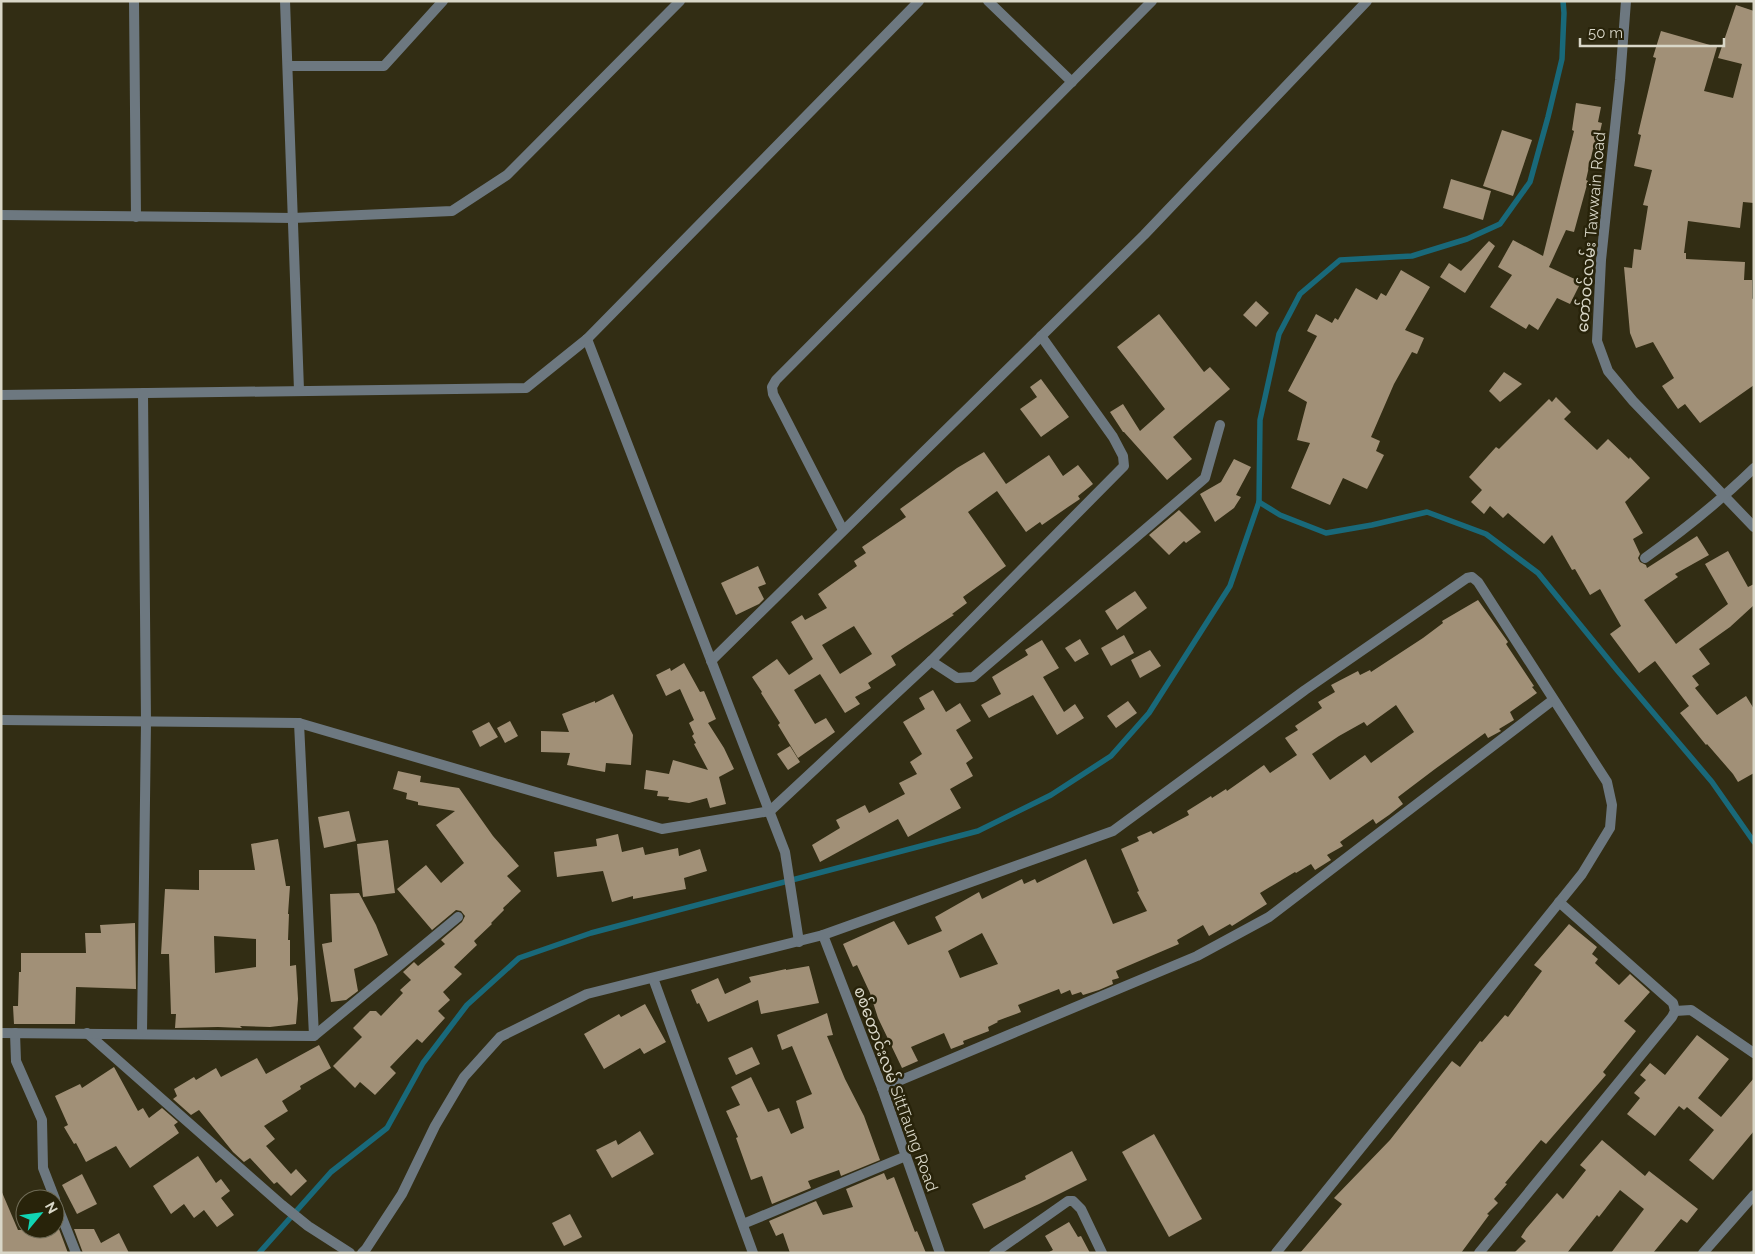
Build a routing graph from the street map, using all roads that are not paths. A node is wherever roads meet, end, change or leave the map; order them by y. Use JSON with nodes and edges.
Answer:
{"nodes":[{"id":1,"x":134,"y":1,"type":"edge"},
{"id":2,"x":285,"y":1,"type":"edge"},
{"id":3,"x":443,"y":1,"type":"edge"},
{"id":4,"x":680,"y":1,"type":"edge"},
{"id":5,"x":920,"y":1,"type":"edge"},
{"id":6,"x":988,"y":1,"type":"edge"},
{"id":7,"x":1152,"y":1,"type":"edge"},
{"id":8,"x":1367,"y":1,"type":"edge"},
{"id":9,"x":1626,"y":1,"type":"edge"},
{"id":10,"x":288,"y":66,"type":"junction"},
{"id":11,"x":1072,"y":82,"type":"junction"},
{"id":12,"x":1,"y":215,"type":"edge"},
{"id":13,"x":136,"y":217,"type":"junction"},
{"id":14,"x":293,"y":218,"type":"junction"},
{"id":15,"x":1041,"y":336,"type":"junction"},
{"id":16,"x":587,"y":339,"type":"junction"},
{"id":17,"x":299,"y":390,"type":"junction"},
{"id":18,"x":144,"y":393,"type":"junction"},
{"id":19,"x":1,"y":395,"type":"edge"},
{"id":20,"x":1220,"y":425,"type":"dead end"},
{"id":21,"x":1754,"y":468,"type":"edge"},
{"id":22,"x":1724,"y":497,"type":"junction"},
{"id":23,"x":1754,"y":527,"type":"edge"},
{"id":24,"x":843,"y":530,"type":"junction"},
{"id":25,"x":1645,"y":558,"type":"dead end"},
{"id":26,"x":711,"y":661,"type":"junction"},
{"id":27,"x":931,"y":661,"type":"junction"},
{"id":28,"x":1553,"y":700,"type":"junction"},
{"id":29,"x":1,"y":720,"type":"edge"},
{"id":30,"x":146,"y":722,"type":"junction"},
{"id":31,"x":299,"y":723,"type":"junction"},
{"id":32,"x":770,"y":811,"type":"junction"},
{"id":33,"x":1559,"y":902,"type":"junction"},
{"id":34,"x":458,"y":917,"type":"dead end"},
{"id":35,"x":823,"y":936,"type":"junction"},
{"id":36,"x":799,"y":942,"type":"junction"},
{"id":37,"x":652,"y":978,"type":"junction"},
{"id":38,"x":1675,"y":1011,"type":"junction"},
{"id":39,"x":1,"y":1033,"type":"edge"},
{"id":40,"x":15,"y":1033,"type":"junction"},
{"id":41,"x":87,"y":1033,"type":"junction"},
{"id":42,"x":142,"y":1033,"type":"junction"},
{"id":43,"x":314,"y":1036,"type":"junction"},
{"id":44,"x":1754,"y":1053,"type":"edge"},
{"id":45,"x":882,"y":1088,"type":"junction"},
{"id":46,"x":906,"y":1156,"type":"junction"},
{"id":47,"x":51,"y":1189,"type":"edge"},
{"id":48,"x":1754,"y":1195,"type":"edge"},
{"id":49,"x":743,"y":1224,"type":"junction"},
{"id":50,"x":65,"y":1225,"type":"edge"},
{"id":51,"x":365,"y":1251,"type":"edge"},
{"id":52,"x":76,"y":1253,"type":"edge"},
{"id":53,"x":350,"y":1253,"type":"edge"},
{"id":54,"x":753,"y":1253,"type":"edge"},
{"id":55,"x":940,"y":1253,"type":"edge"},
{"id":56,"x":994,"y":1253,"type":"edge"},
{"id":57,"x":1102,"y":1253,"type":"edge"},
{"id":58,"x":1276,"y":1253,"type":"edge"},
{"id":59,"x":1479,"y":1253,"type":"edge"},
{"id":60,"x":1703,"y":1253,"type":"edge"}],
"edges":[{"from":1,"to":13,"type":"street"},
{"from":2,"to":10,"type":"street"},
{"from":3,"to":10,"type":"street"},
{"from":4,"to":14,"type":"street"},
{"from":5,"to":16,"type":"street"},
{"from":6,"to":11,"type":"street"},
{"from":7,"to":11,"type":"street"},
{"from":8,"to":15,"type":"street"},
{"from":9,"to":22,"type":"street","name":"တော်ဝင်လမ်း Tawwain Road"},
{"from":10,"to":14,"type":"street"},
{"from":11,"to":24,"type":"street"},
{"from":12,"to":13,"type":"street"},
{"from":13,"to":14,"type":"street"},
{"from":14,"to":17,"type":"street"},
{"from":15,"to":24,"type":"street"},
{"from":15,"to":27,"type":"street"},
{"from":16,"to":17,"type":"street"},
{"from":16,"to":26,"type":"street"},
{"from":17,"to":18,"type":"street"},
{"from":18,"to":19,"type":"street"},
{"from":18,"to":30,"type":"street"},
{"from":20,"to":27,"type":"street"},
{"from":21,"to":22,"type":"street"},
{"from":22,"to":23,"type":"street","name":"တော်ဝင်လမ်း Tawwain Road"},
{"from":22,"to":25,"type":"street"},
{"from":24,"to":26,"type":"street"},
{"from":26,"to":32,"type":"street"},
{"from":27,"to":32,"type":"street"},
{"from":28,"to":33,"type":"street"},
{"from":28,"to":35,"type":"street"},
{"from":28,"to":45,"type":"street"},
{"from":29,"to":30,"type":"street"},
{"from":30,"to":31,"type":"street"},
{"from":30,"to":42,"type":"street"},
{"from":31,"to":32,"type":"street"},
{"from":31,"to":43,"type":"street"},
{"from":32,"to":36,"type":"street"},
{"from":33,"to":38,"type":"street"},
{"from":33,"to":58,"type":"street"},
{"from":34,"to":43,"type":"street"},
{"from":35,"to":36,"type":"street"},
{"from":35,"to":45,"type":"street","name":"စစ်တောင်းလမ် SittTaung Road"},
{"from":36,"to":37,"type":"street"},
{"from":37,"to":49,"type":"street"},
{"from":37,"to":51,"type":"street"},
{"from":38,"to":44,"type":"street"},
{"from":38,"to":59,"type":"street"},
{"from":39,"to":40,"type":"street"},
{"from":40,"to":41,"type":"street"},
{"from":40,"to":47,"type":"street"},
{"from":41,"to":42,"type":"street"},
{"from":41,"to":53,"type":"street"},
{"from":42,"to":43,"type":"street"},
{"from":45,"to":46,"type":"street","name":"စစ်တောင်းလမ် SittTaung Road"},
{"from":46,"to":49,"type":"street"},
{"from":46,"to":55,"type":"street","name":"စစ်တောင်းလမ် SittTaung Road"},
{"from":48,"to":60,"type":"street"},
{"from":49,"to":54,"type":"street"},
{"from":50,"to":52,"type":"street"},
{"from":56,"to":57,"type":"street"}]}
